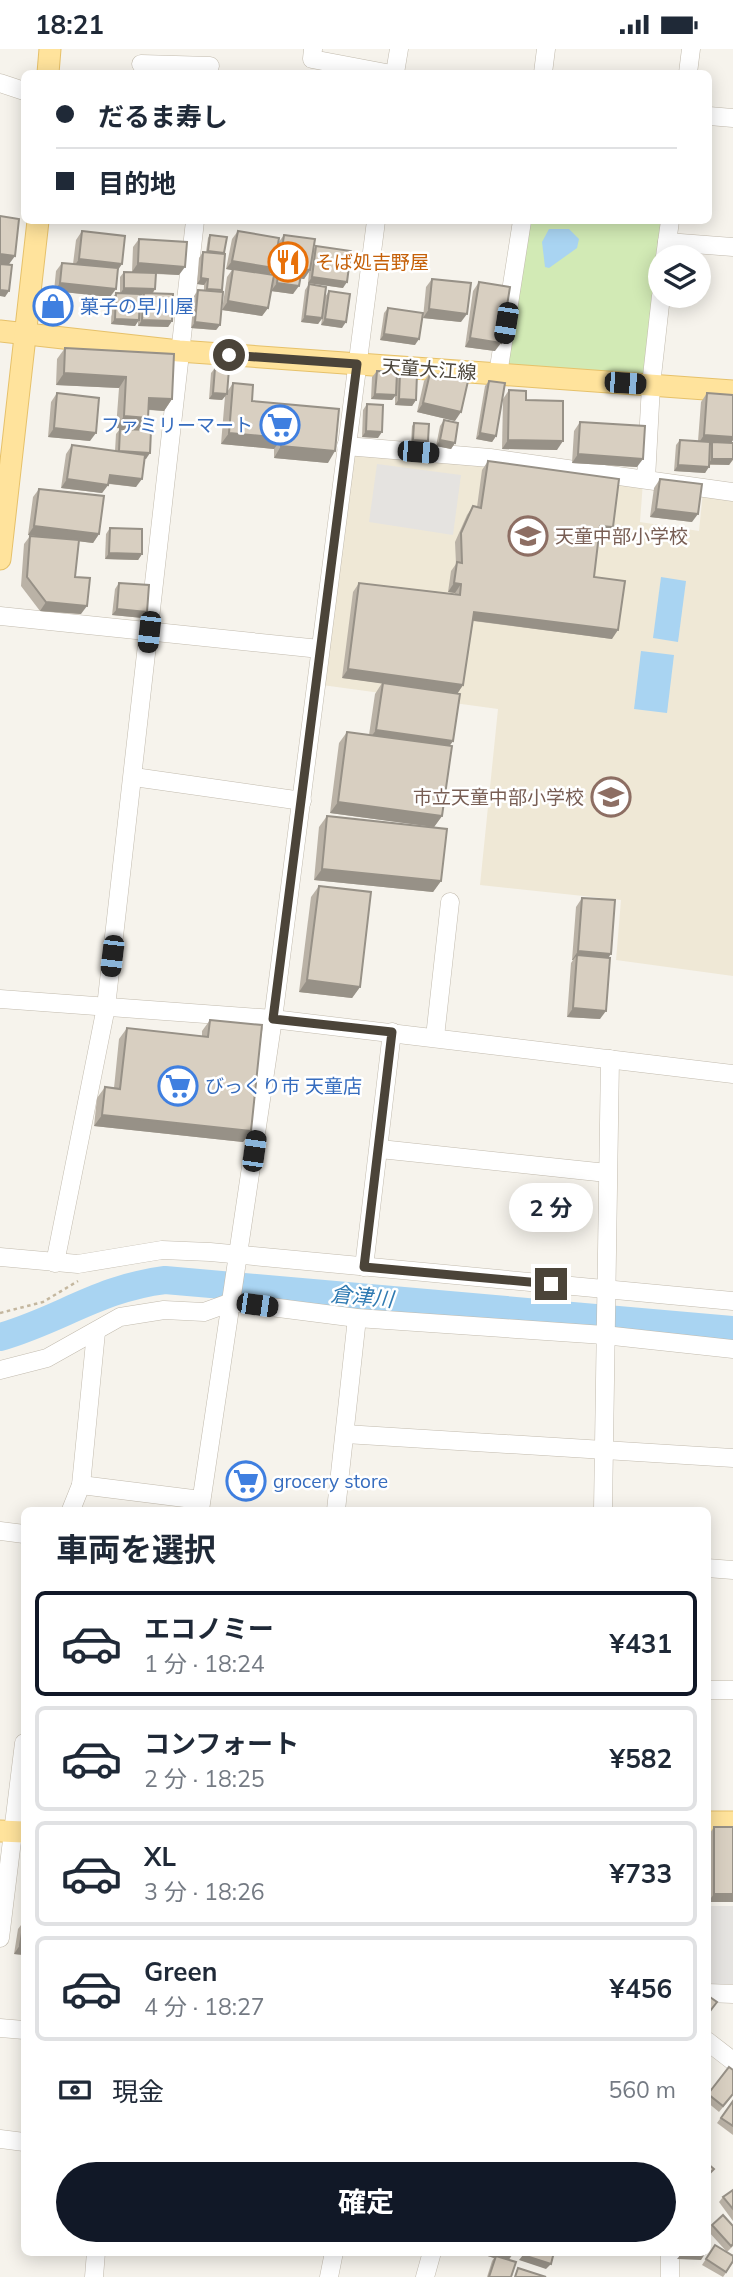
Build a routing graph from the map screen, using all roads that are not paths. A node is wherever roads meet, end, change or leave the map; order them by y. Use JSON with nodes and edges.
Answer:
{"nodes":[{"id":1,"x":50,"y":49,"type":"edge"},
{"id":2,"x":313,"y":49,"type":"edge"},
{"id":3,"x":399,"y":49,"type":"edge"},
{"id":4,"x":547,"y":49,"type":"edge"},
{"id":5,"x":691,"y":49,"type":"edge"},
{"id":6,"x":210,"y":63,"type":"edge"},
{"id":7,"x":141,"y":64,"type":"dead end"},
{"id":8,"x":48,"y":70,"type":"edge"},
{"id":9,"x":370,"y":70,"type":"edge"},
{"id":10,"x":396,"y":70,"type":"edge"},
{"id":11,"x":544,"y":70,"type":"edge"},
{"id":12,"x":688,"y":70,"type":"edge"},
{"id":13,"x":0,"y":83,"type":"edge"},
{"id":14,"x":21,"y":90,"type":"edge"},
{"id":15,"x":712,"y":116,"type":"edge"},
{"id":16,"x":733,"y":118,"type":"edge"},
{"id":17,"x":38,"y":224,"type":"edge"},
{"id":18,"x":195,"y":224,"type":"edge"},
{"id":19,"x":376,"y":224,"type":"edge"},
{"id":20,"x":522,"y":224,"type":"edge"},
{"id":21,"x":670,"y":224,"type":"edge"},
{"id":22,"x":667,"y":245,"type":"edge"},
{"id":23,"x":733,"y":247,"type":"edge"},
{"id":24,"x":711,"y":248,"type":"edge"},
{"id":25,"x":660,"y":308,"type":"edge"},
{"id":26,"x":0,"y":319,"type":"edge"},
{"id":27,"x":0,"y":331,"type":"edge"},
{"id":28,"x":25,"y":334,"type":"junction"},
{"id":29,"x":0,"y":344,"type":"edge"},
{"id":30,"x":178,"y":351,"type":"junction"},
{"id":31,"x":357,"y":364,"type":"junction"},
{"id":32,"x":498,"y":375,"type":"junction"},
{"id":33,"x":651,"y":385,"type":"junction"},
{"id":34,"x":733,"y":391,"type":"edge"},
{"id":35,"x":346,"y":446,"type":"junction"},
{"id":36,"x":646,"y":479,"type":"junction"},
{"id":37,"x":733,"y":492,"type":"edge"},
{"id":38,"x":0,"y":559,"type":"edge"},
{"id":39,"x":0,"y":616,"type":"edge"},
{"id":40,"x":149,"y":632,"type":"junction"},
{"id":41,"x":320,"y":649,"type":"junction"},
{"id":42,"x":134,"y":777,"type":"junction"},
{"id":43,"x":302,"y":801,"type":"junction"},
{"id":44,"x":450,"y":902,"type":"dead end"},
{"id":45,"x":0,"y":999,"type":"edge"},
{"id":46,"x":106,"y":1007,"type":"junction"},
{"id":47,"x":273,"y":1019,"type":"junction"},
{"id":48,"x":392,"y":1032,"type":"junction"},
{"id":49,"x":435,"y":1037,"type":"junction"},
{"id":50,"x":610,"y":1059,"type":"junction"},
{"id":51,"x":733,"y":1074,"type":"edge"},
{"id":52,"x":380,"y":1149,"type":"junction"},
{"id":53,"x":607,"y":1173,"type":"junction"},
{"id":54,"x":240,"y":1256,"type":"junction"},
{"id":55,"x":0,"y":1257,"type":"edge"},
{"id":56,"x":55,"y":1263,"type":"junction"},
{"id":57,"x":364,"y":1267,"type":"junction"},
{"id":58,"x":604,"y":1297,"type":"junction"},
{"id":59,"x":733,"y":1301,"type":"edge"},
{"id":60,"x":232,"y":1302,"type":"junction"},
{"id":61,"x":357,"y":1318,"type":"junction"},
{"id":62,"x":96,"y":1332,"type":"junction"},
{"id":63,"x":604,"y":1335,"type":"junction"},
{"id":64,"x":733,"y":1349,"type":"edge"},
{"id":65,"x":0,"y":1370,"type":"edge"},
{"id":66,"x":345,"y":1434,"type":"junction"},
{"id":67,"x":603,"y":1452,"type":"junction"},
{"id":68,"x":733,"y":1458,"type":"edge"},
{"id":69,"x":81,"y":1485,"type":"junction"},
{"id":70,"x":201,"y":1505,"type":"edge"},
{"id":71,"x":72,"y":1507,"type":"edge"},
{"id":72,"x":336,"y":1507,"type":"edge"},
{"id":73,"x":603,"y":1507,"type":"edge"},
{"id":74,"x":0,"y":1531,"type":"edge"},
{"id":75,"x":21,"y":1534,"type":"edge"},
{"id":76,"x":711,"y":1568,"type":"edge"},
{"id":77,"x":733,"y":1570,"type":"edge"},
{"id":78,"x":711,"y":1690,"type":"edge"},
{"id":79,"x":733,"y":1690,"type":"edge"},
{"id":80,"x":21,"y":1767,"type":"edge"},
{"id":81,"x":711,"y":1822,"type":"edge"},
{"id":82,"x":733,"y":1822,"type":"edge"},
{"id":83,"x":13,"y":1831,"type":"edge"},
{"id":84,"x":0,"y":1938,"type":"edge"},
{"id":85,"x":711,"y":1993,"type":"edge"},
{"id":86,"x":733,"y":1994,"type":"edge"},
{"id":87,"x":0,"y":2028,"type":"edge"},
{"id":88,"x":21,"y":2030,"type":"edge"},
{"id":89,"x":711,"y":2044,"type":"edge"},
{"id":90,"x":733,"y":2061,"type":"edge"},
{"id":91,"x":0,"y":2139,"type":"edge"},
{"id":92,"x":21,"y":2142,"type":"edge"},
{"id":93,"x":96,"y":2256,"type":"edge"},
{"id":94,"x":333,"y":2256,"type":"edge"},
{"id":95,"x":431,"y":2256,"type":"edge"},
{"id":96,"x":670,"y":2256,"type":"edge"},
{"id":97,"x":94,"y":2277,"type":"edge"},
{"id":98,"x":329,"y":2277,"type":"edge"},
{"id":99,"x":425,"y":2277,"type":"edge"},
{"id":100,"x":670,"y":2277,"type":"edge"}],
"edges":[{"from":1,"to":8,"type":"main road"},
{"from":2,"to":9,"type":"street"},
{"from":3,"to":10,"type":"street"},
{"from":4,"to":11,"type":"street"},
{"from":5,"to":12,"type":"street"},
{"from":6,"to":7,"type":"street"},
{"from":13,"to":14,"type":"street"},
{"from":15,"to":16,"type":"street"},
{"from":17,"to":28,"type":"main road"},
{"from":18,"to":30,"type":"street"},
{"from":19,"to":31,"type":"street"},
{"from":20,"to":32,"type":"street"},
{"from":21,"to":22,"type":"street"},
{"from":23,"to":24,"type":"street"},
{"from":25,"to":33,"type":"street"},
{"from":26,"to":28,"type":"street"},
{"from":27,"to":28,"type":"main road","name":"天童大江線"},
{"from":28,"to":29,"type":"street"},
{"from":28,"to":30,"type":"main road","name":"天童大江線"},
{"from":28,"to":38,"type":"main road"},
{"from":30,"to":31,"type":"main road","name":"天童大江線"},
{"from":30,"to":40,"type":"street"},
{"from":31,"to":32,"type":"main road","name":"天童大江線"},
{"from":31,"to":35,"type":"street"},
{"from":32,"to":33,"type":"main road","name":"天童大江線"},
{"from":33,"to":34,"type":"main road","name":"天童大江線"},
{"from":33,"to":36,"type":"street"},
{"from":35,"to":36,"type":"street"},
{"from":35,"to":41,"type":"street"},
{"from":36,"to":37,"type":"street"},
{"from":39,"to":40,"type":"street"},
{"from":40,"to":41,"type":"street"},
{"from":40,"to":42,"type":"street"},
{"from":41,"to":43,"type":"street"},
{"from":42,"to":43,"type":"street"},
{"from":42,"to":46,"type":"street"},
{"from":43,"to":47,"type":"street"},
{"from":44,"to":49,"type":"street"},
{"from":45,"to":46,"type":"street"},
{"from":46,"to":47,"type":"street"},
{"from":46,"to":56,"type":"street"},
{"from":47,"to":48,"type":"street"},
{"from":47,"to":54,"type":"street"},
{"from":48,"to":49,"type":"street"},
{"from":48,"to":52,"type":"street"},
{"from":49,"to":50,"type":"street"},
{"from":50,"to":51,"type":"street"},
{"from":50,"to":53,"type":"street"},
{"from":52,"to":53,"type":"street"},
{"from":52,"to":57,"type":"street"},
{"from":53,"to":58,"type":"street"},
{"from":54,"to":56,"type":"street"},
{"from":54,"to":57,"type":"street"},
{"from":54,"to":60,"type":"street"},
{"from":55,"to":56,"type":"street"},
{"from":57,"to":58,"type":"street"},
{"from":58,"to":59,"type":"street"},
{"from":58,"to":63,"type":"street"},
{"from":60,"to":61,"type":"street"},
{"from":60,"to":62,"type":"street"},
{"from":60,"to":70,"type":"street"},
{"from":61,"to":63,"type":"street"},
{"from":61,"to":66,"type":"street"},
{"from":62,"to":65,"type":"street"},
{"from":62,"to":69,"type":"street"},
{"from":63,"to":64,"type":"street"},
{"from":63,"to":67,"type":"street"},
{"from":66,"to":67,"type":"street"},
{"from":66,"to":72,"type":"street"},
{"from":67,"to":68,"type":"street"},
{"from":67,"to":73,"type":"street"},
{"from":69,"to":70,"type":"street"},
{"from":69,"to":71,"type":"street"},
{"from":74,"to":75,"type":"street"},
{"from":76,"to":77,"type":"street"},
{"from":78,"to":79,"type":"street"},
{"from":80,"to":83,"type":"street"},
{"from":81,"to":82,"type":"main road"},
{"from":83,"to":84,"type":"street"},
{"from":85,"to":86,"type":"street"},
{"from":87,"to":88,"type":"street"},
{"from":89,"to":90,"type":"street"},
{"from":91,"to":92,"type":"street"},
{"from":93,"to":97,"type":"street"},
{"from":94,"to":98,"type":"street"},
{"from":95,"to":99,"type":"street"},
{"from":96,"to":100,"type":"street"}]}
